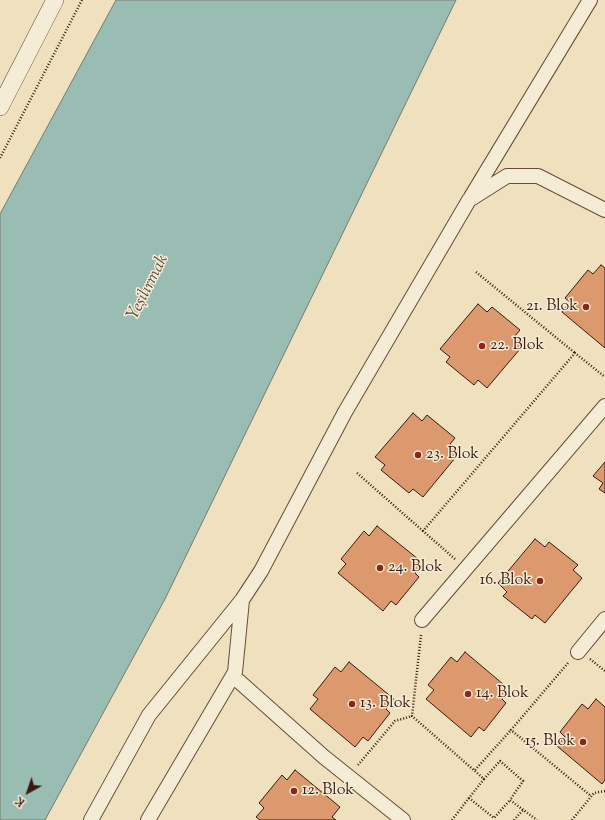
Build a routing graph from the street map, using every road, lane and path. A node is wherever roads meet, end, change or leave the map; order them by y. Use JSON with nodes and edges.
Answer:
{"nodes":[{"id":1,"x":55,"y":0,"type":"edge"},
{"id":2,"x":82,"y":0,"type":"edge"},
{"id":3,"x":590,"y":0,"type":"edge"},
{"id":4,"x":0,"y":108,"type":"edge"},
{"id":5,"x":0,"y":158,"type":"edge"},
{"id":6,"x":469,"y":200,"type":"junction"},
{"id":7,"x":605,"y":210,"type":"edge"},
{"id":8,"x":476,"y":272,"type":"dead end"},
{"id":9,"x":575,"y":354,"type":"junction"},
{"id":10,"x":605,"y":377,"type":"edge"},
{"id":11,"x":605,"y":406,"type":"edge"},
{"id":12,"x":357,"y":473,"type":"dead end"},
{"id":13,"x":423,"y":531,"type":"junction"},
{"id":14,"x":466,"y":568,"type":"junction"},
{"id":15,"x":242,"y":600,"type":"junction"},
{"id":16,"x":605,"y":619,"type":"edge"},
{"id":17,"x":422,"y":620,"type":"joint"},
{"id":18,"x":578,"y":652,"type":"joint"},
{"id":19,"x":233,"y":676,"type":"junction"},
{"id":20,"x":412,"y":716,"type":"junction"},
{"id":21,"x":512,"y":730,"type":"junction"},
{"id":22,"x":475,"y":770,"type":"junction"},
{"id":23,"x":348,"y":776,"type":"junction"},
{"id":24,"x":484,"y":779,"type":"junction"},
{"id":25,"x":605,"y":791,"type":"edge"},
{"id":26,"x":591,"y":796,"type":"junction"},
{"id":27,"x":470,"y":798,"type":"junction"},
{"id":28,"x":510,"y":800,"type":"junction"},
{"id":29,"x":523,"y":810,"type":"junction"},
{"id":30,"x":91,"y":820,"type":"edge"},
{"id":31,"x":148,"y":820,"type":"edge"},
{"id":32,"x":403,"y":820,"type":"edge"},
{"id":33,"x":452,"y":820,"type":"edge"},
{"id":34,"x":514,"y":820,"type":"edge"},
{"id":35,"x":537,"y":820,"type":"edge"},
{"id":36,"x":572,"y":820,"type":"edge"}],
"edges":[{"from":1,"to":4,"type":"street"},
{"from":2,"to":5,"type":"path"},
{"from":3,"to":6,"type":"street"},
{"from":6,"to":7,"type":"street"},
{"from":6,"to":15,"type":"street"},
{"from":8,"to":9,"type":"path"},
{"from":9,"to":10,"type":"path"},
{"from":9,"to":13,"type":"path"},
{"from":11,"to":14,"type":"street"},
{"from":12,"to":13,"type":"path"},
{"from":13,"to":14,"type":"path"},
{"from":14,"to":17,"type":"street"},
{"from":15,"to":19,"type":"street"},
{"from":15,"to":30,"type":"street"},
{"from":16,"to":18,"type":"street"},
{"from":17,"to":20,"type":"path"},
{"from":18,"to":21,"type":"path"},
{"from":19,"to":23,"type":"street"},
{"from":19,"to":31,"type":"street"},
{"from":20,"to":22,"type":"path"},
{"from":20,"to":23,"type":"path"},
{"from":21,"to":22,"type":"path"},
{"from":21,"to":26,"type":"path"},
{"from":22,"to":24,"type":"path"},
{"from":23,"to":32,"type":"street"},
{"from":24,"to":27,"type":"path"},
{"from":24,"to":28,"type":"path"},
{"from":25,"to":26,"type":"path"},
{"from":26,"to":36,"type":"path"},
{"from":27,"to":28,"type":"path"},
{"from":27,"to":33,"type":"path"},
{"from":28,"to":29,"type":"path"},
{"from":29,"to":34,"type":"path"},
{"from":29,"to":35,"type":"path"}]}
